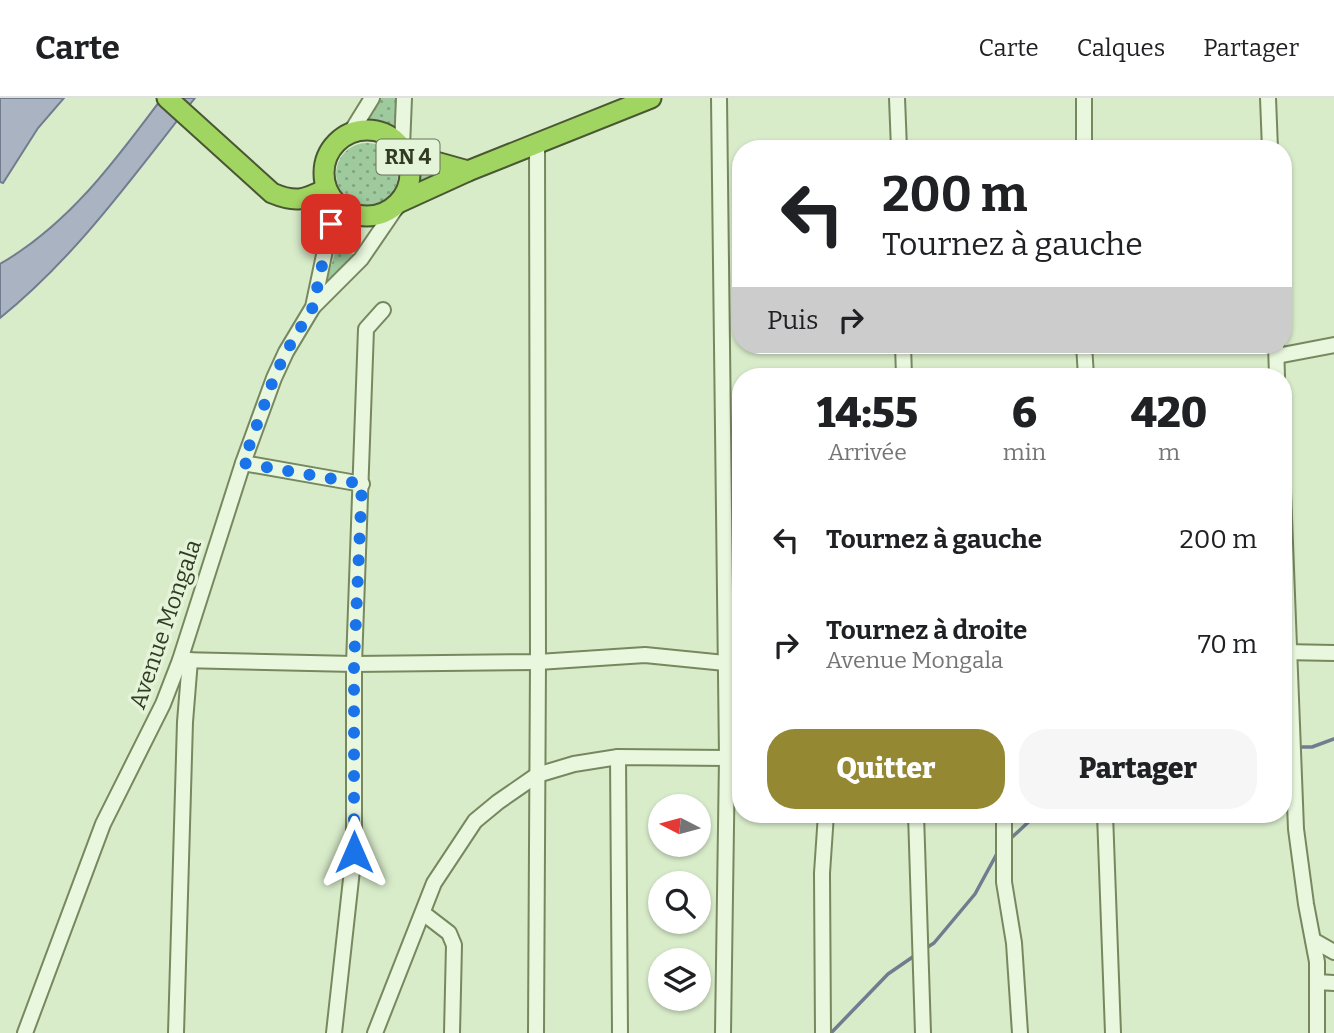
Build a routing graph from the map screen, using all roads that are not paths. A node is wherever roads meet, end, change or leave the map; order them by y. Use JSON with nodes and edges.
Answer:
{"nodes":[{"id":1,"x":167,"y":98,"type":"edge"},
{"id":2,"x":372,"y":98,"type":"edge"},
{"id":3,"x":404,"y":98,"type":"edge"},
{"id":4,"x":651,"y":98,"type":"edge"},
{"id":5,"x":719,"y":98,"type":"edge"},
{"id":6,"x":897,"y":98,"type":"edge"},
{"id":7,"x":1084,"y":98,"type":"edge"},
{"id":8,"x":1268,"y":98,"type":"edge"},
{"id":9,"x":351,"y":132,"type":"junction"},
{"id":10,"x":898,"y":140,"type":"edge"},
{"id":11,"x":1084,"y":140,"type":"edge"},
{"id":12,"x":1270,"y":140,"type":"edge"},
{"id":13,"x":537,"y":145,"type":"junction"},
{"id":14,"x":404,"y":150,"type":"junction"},
{"id":15,"x":468,"y":171,"type":"junction"},
{"id":16,"x":331,"y":196,"type":"junction"},
{"id":17,"x":400,"y":202,"type":"junction"},
{"id":18,"x":313,"y":307,"type":"junction"},
{"id":19,"x":383,"y":310,"type":"dead end"},
{"id":20,"x":1334,"y":345,"type":"edge"},
{"id":21,"x":1292,"y":349,"type":"edge"},
{"id":22,"x":243,"y":463,"type":"junction"},
{"id":23,"x":362,"y":484,"type":"junction"},
{"id":24,"x":1292,"y":652,"type":"edge"},
{"id":25,"x":1334,"y":653,"type":"edge"},
{"id":26,"x":185,"y":660,"type":"junction"},
{"id":27,"x":538,"y":662,"type":"junction"},
{"id":28,"x":725,"y":663,"type":"junction"},
{"id":29,"x":354,"y":664,"type":"junction"},
{"id":30,"x":1292,"y":718,"type":"edge"},
{"id":31,"x":618,"y":757,"type":"junction"},
{"id":32,"x":727,"y":758,"type":"junction"},
{"id":33,"x":537,"y":775,"type":"junction"},
{"id":34,"x":825,"y":823,"type":"edge"},
{"id":35,"x":916,"y":823,"type":"edge"},
{"id":36,"x":1004,"y":823,"type":"edge"},
{"id":37,"x":1105,"y":823,"type":"edge"},
{"id":38,"x":423,"y":913,"type":"junction"},
{"id":39,"x":1313,"y":940,"type":"junction"},
{"id":40,"x":1334,"y":952,"type":"edge"},
{"id":41,"x":1334,"y":961,"type":"edge"},
{"id":42,"x":1317,"y":962,"type":"junction"},
{"id":43,"x":1317,"y":982,"type":"junction"},
{"id":44,"x":1334,"y":983,"type":"edge"},
{"id":45,"x":26,"y":1033,"type":"edge"},
{"id":46,"x":176,"y":1033,"type":"edge"},
{"id":47,"x":334,"y":1033,"type":"edge"},
{"id":48,"x":375,"y":1033,"type":"edge"},
{"id":49,"x":452,"y":1033,"type":"edge"},
{"id":50,"x":536,"y":1033,"type":"edge"},
{"id":51,"x":620,"y":1033,"type":"edge"},
{"id":52,"x":723,"y":1033,"type":"edge"},
{"id":53,"x":823,"y":1033,"type":"edge"},
{"id":54,"x":923,"y":1033,"type":"edge"},
{"id":55,"x":1020,"y":1033,"type":"edge"},
{"id":56,"x":1113,"y":1033,"type":"edge"},
{"id":57,"x":1318,"y":1033,"type":"edge"}],
"edges":[{"from":1,"to":16,"type":"highway"},
{"from":2,"to":9,"type":"street"},
{"from":3,"to":14,"type":"street"},
{"from":4,"to":13,"type":"highway","number":"RN 4"},
{"from":5,"to":28,"type":"street"},
{"from":6,"to":10,"type":"street"},
{"from":7,"to":11,"type":"street"},
{"from":8,"to":12,"type":"street"},
{"from":9,"to":14,"type":"highway","number":"RN 4"},
{"from":9,"to":16,"type":"highway","number":"RN 4"},
{"from":13,"to":15,"type":"highway","number":"RN 4"},
{"from":13,"to":27,"type":"street"},
{"from":14,"to":15,"type":"highway","number":"RN 4"},
{"from":14,"to":17,"type":"highway","number":"RN 4"},
{"from":15,"to":17,"type":"highway","number":"RN 4"},
{"from":16,"to":17,"type":"highway","number":"RN 4"},
{"from":16,"to":18,"type":"street"},
{"from":17,"to":18,"type":"street"},
{"from":18,"to":22,"type":"street","name":"Avenue Mongala"},
{"from":19,"to":23,"type":"street"},
{"from":20,"to":21,"type":"street"},
{"from":22,"to":23,"type":"street"},
{"from":22,"to":26,"type":"street","name":"Avenue Mongala"},
{"from":23,"to":29,"type":"street"},
{"from":24,"to":25,"type":"street"},
{"from":26,"to":29,"type":"street"},
{"from":26,"to":45,"type":"street","name":"Avenue Mongala"},
{"from":26,"to":46,"type":"street"},
{"from":27,"to":28,"type":"street"},
{"from":27,"to":29,"type":"street"},
{"from":27,"to":33,"type":"street"},
{"from":28,"to":32,"type":"street"},
{"from":29,"to":47,"type":"street"},
{"from":30,"to":39,"type":"street"},
{"from":31,"to":32,"type":"street"},
{"from":31,"to":33,"type":"street"},
{"from":31,"to":51,"type":"street"},
{"from":32,"to":52,"type":"street"},
{"from":33,"to":38,"type":"street"},
{"from":33,"to":50,"type":"street"},
{"from":34,"to":53,"type":"street"},
{"from":35,"to":54,"type":"street"},
{"from":36,"to":55,"type":"street"},
{"from":37,"to":56,"type":"street"},
{"from":38,"to":48,"type":"street"},
{"from":38,"to":49,"type":"street"},
{"from":39,"to":40,"type":"street"},
{"from":39,"to":42,"type":"street"},
{"from":41,"to":42,"type":"street"},
{"from":42,"to":43,"type":"street"},
{"from":43,"to":44,"type":"street"},
{"from":43,"to":57,"type":"street"}]}
